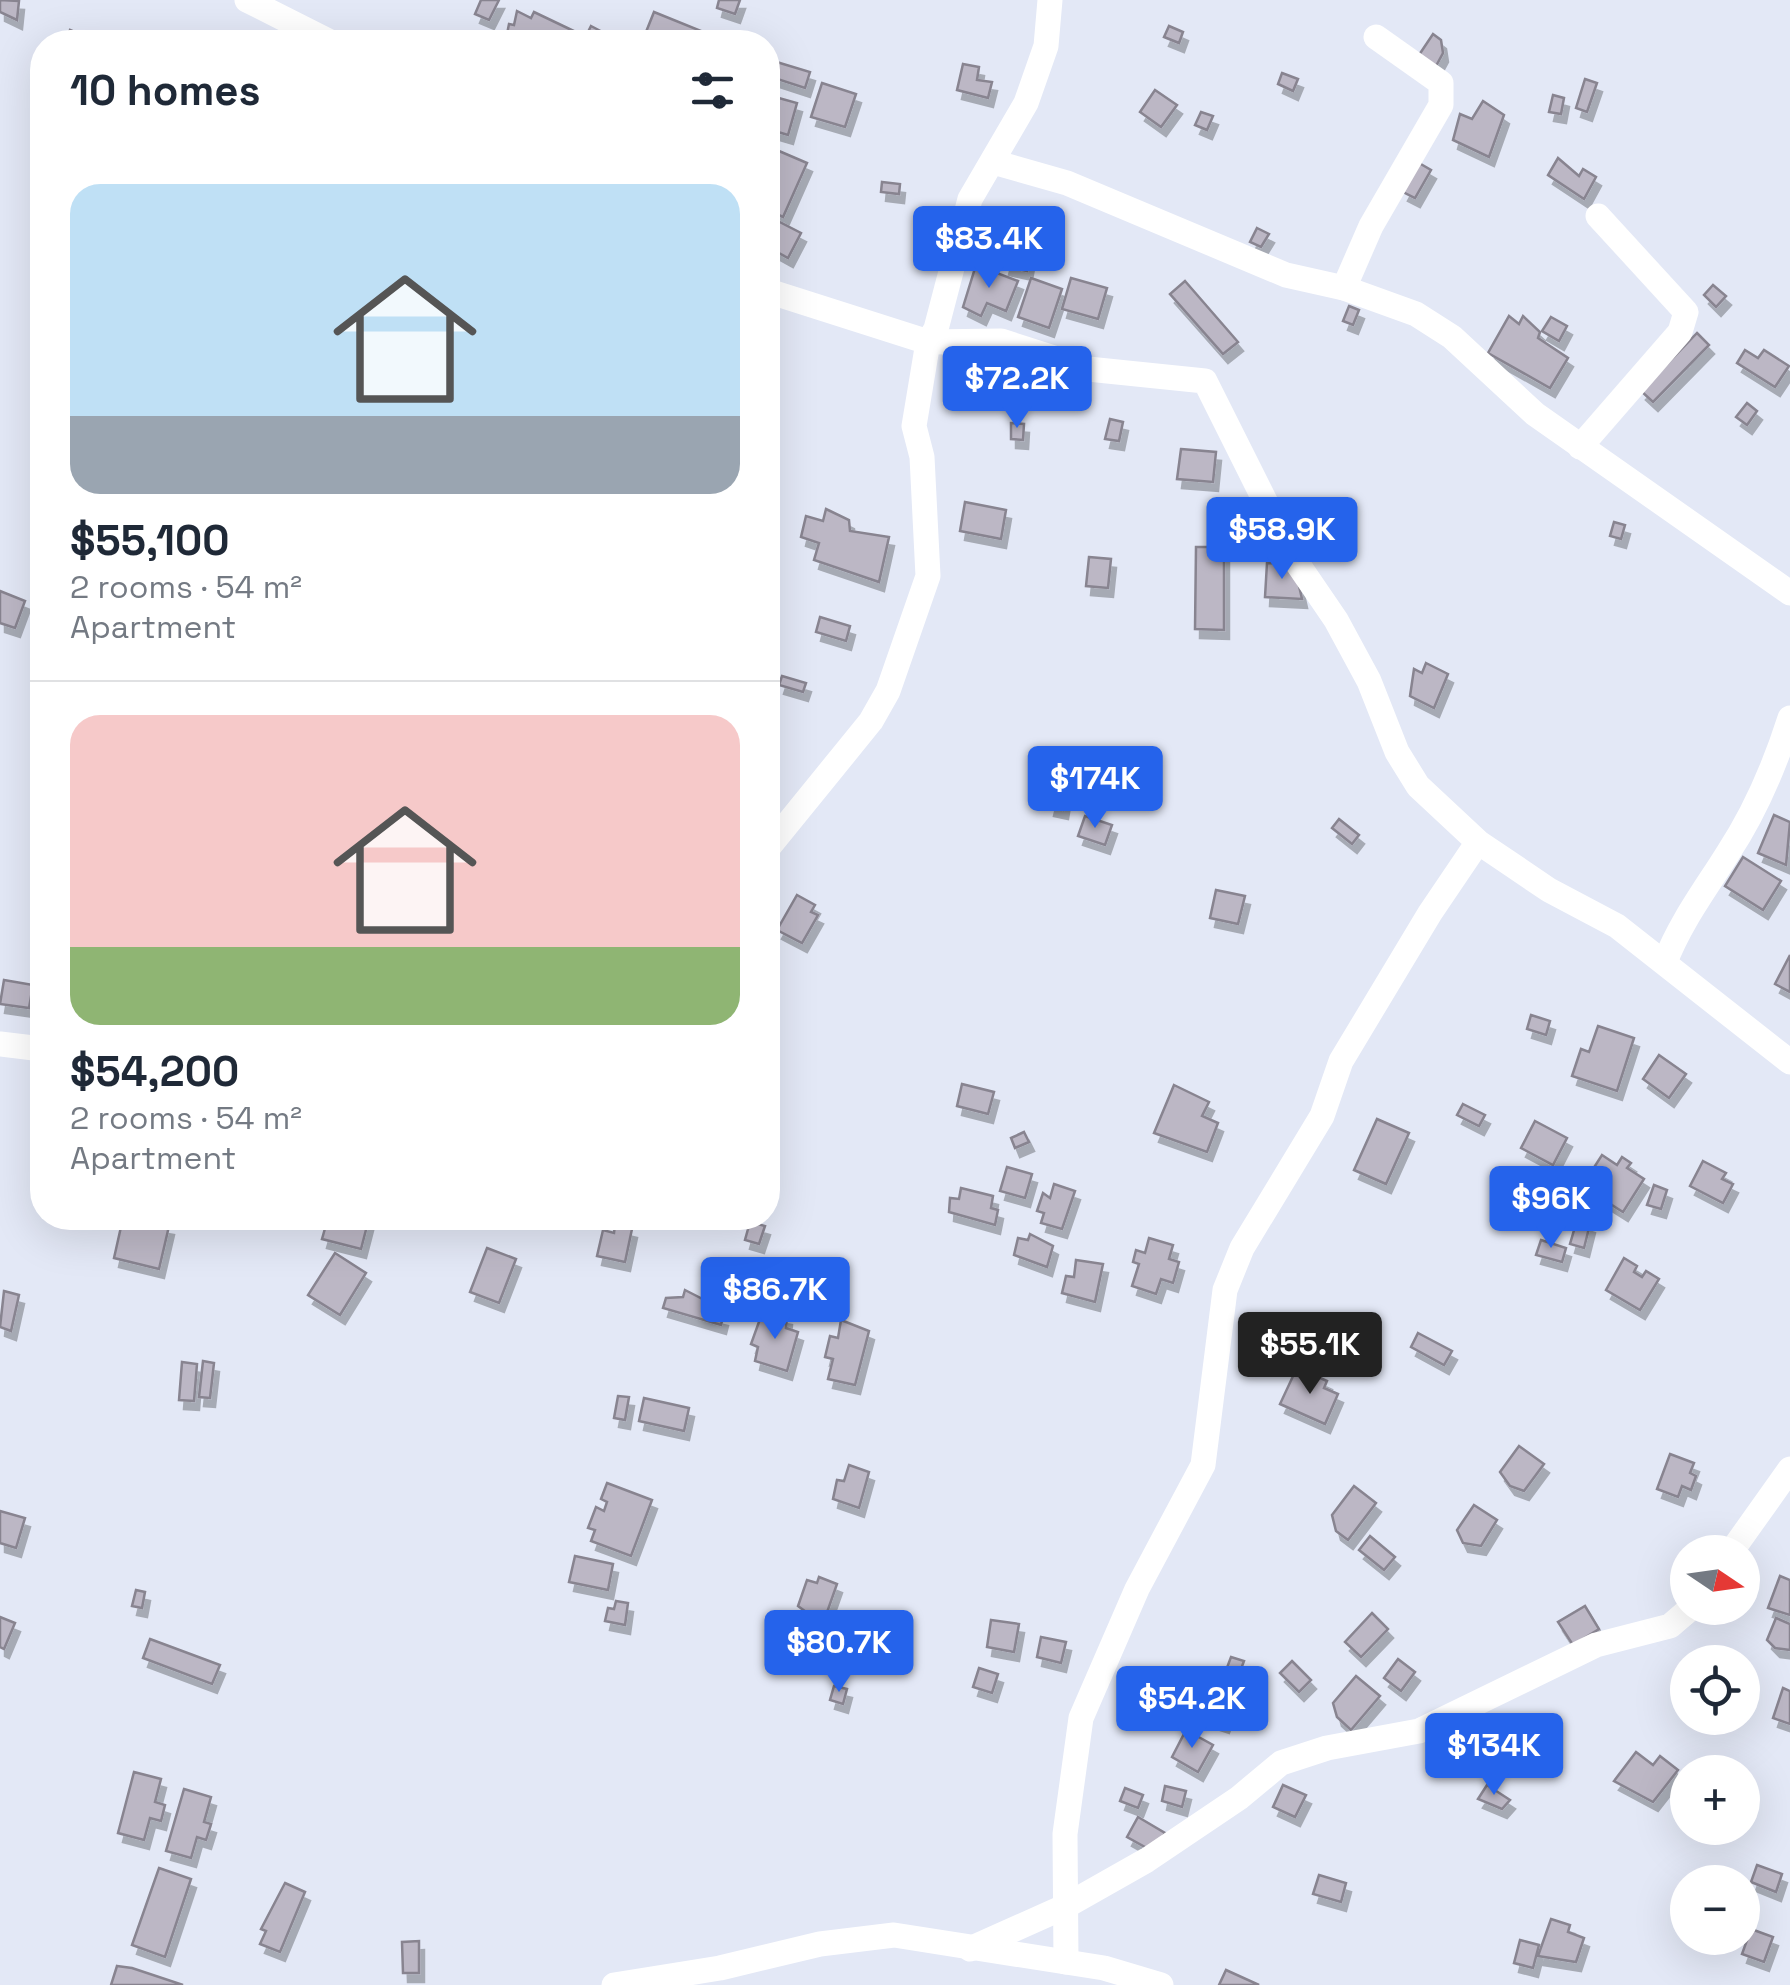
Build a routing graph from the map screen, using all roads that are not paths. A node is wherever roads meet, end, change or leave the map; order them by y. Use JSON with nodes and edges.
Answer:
{"nodes":[{"id":1,"x":247,"y":0,"type":"edge"},
{"id":2,"x":1050,"y":0,"type":"edge"},
{"id":3,"x":306,"y":30,"type":"edge"},
{"id":4,"x":1376,"y":36,"type":"dead end"},
{"id":5,"x":992,"y":162,"type":"junction"},
{"id":6,"x":1598,"y":216,"type":"dead end"},
{"id":7,"x":1344,"y":288,"type":"junction"},
{"id":8,"x":780,"y":296,"type":"edge"},
{"id":9,"x":928,"y":342,"type":"junction"},
{"id":10,"x":1580,"y":447,"type":"junction"},
{"id":11,"x":1790,"y":593,"type":"edge"},
{"id":12,"x":1790,"y":718,"type":"edge"},
{"id":13,"x":780,"y":833,"type":"edge"},
{"id":14,"x":1478,"y":842,"type":"junction"},
{"id":15,"x":1680,"y":924,"type":"junction"},
{"id":16,"x":1629,"y":935,"type":"junction"},
{"id":17,"x":1665,"y":962,"type":"junction"},
{"id":18,"x":0,"y":1044,"type":"edge"},
{"id":19,"x":30,"y":1048,"type":"edge"},
{"id":20,"x":1790,"y":1062,"type":"edge"},
{"id":21,"x":1790,"y":1469,"type":"edge"},
{"id":22,"x":1743,"y":1535,"type":"edge"},
{"id":23,"x":1671,"y":1625,"type":"edge"},
{"id":24,"x":1064,"y":1907,"type":"junction"},
{"id":25,"x":970,"y":1949,"type":"junction"},
{"id":26,"x":1066,"y":1962,"type":"junction"},
{"id":27,"x":614,"y":1985,"type":"edge"},
{"id":28,"x":1161,"y":1985,"type":"edge"}],
"edges":[{"from":1,"to":3,"type":"street"},
{"from":2,"to":5,"type":"street"},
{"from":4,"to":7,"type":"street"},
{"from":5,"to":7,"type":"street"},
{"from":5,"to":9,"type":"street"},
{"from":6,"to":10,"type":"street"},
{"from":7,"to":10,"type":"street"},
{"from":8,"to":9,"type":"street"},
{"from":9,"to":13,"type":"street"},
{"from":9,"to":14,"type":"street"},
{"from":10,"to":11,"type":"street"},
{"from":12,"to":15,"type":"street"},
{"from":14,"to":16,"type":"street"},
{"from":14,"to":24,"type":"street"},
{"from":15,"to":16,"type":"street"},
{"from":15,"to":17,"type":"street"},
{"from":16,"to":17,"type":"street"},
{"from":17,"to":20,"type":"street"},
{"from":18,"to":19,"type":"street"},
{"from":21,"to":22,"type":"street"},
{"from":23,"to":24,"type":"street"},
{"from":24,"to":25,"type":"street"},
{"from":24,"to":26,"type":"street"},
{"from":25,"to":26,"type":"street"},
{"from":25,"to":27,"type":"street"},
{"from":26,"to":28,"type":"street"}]}
